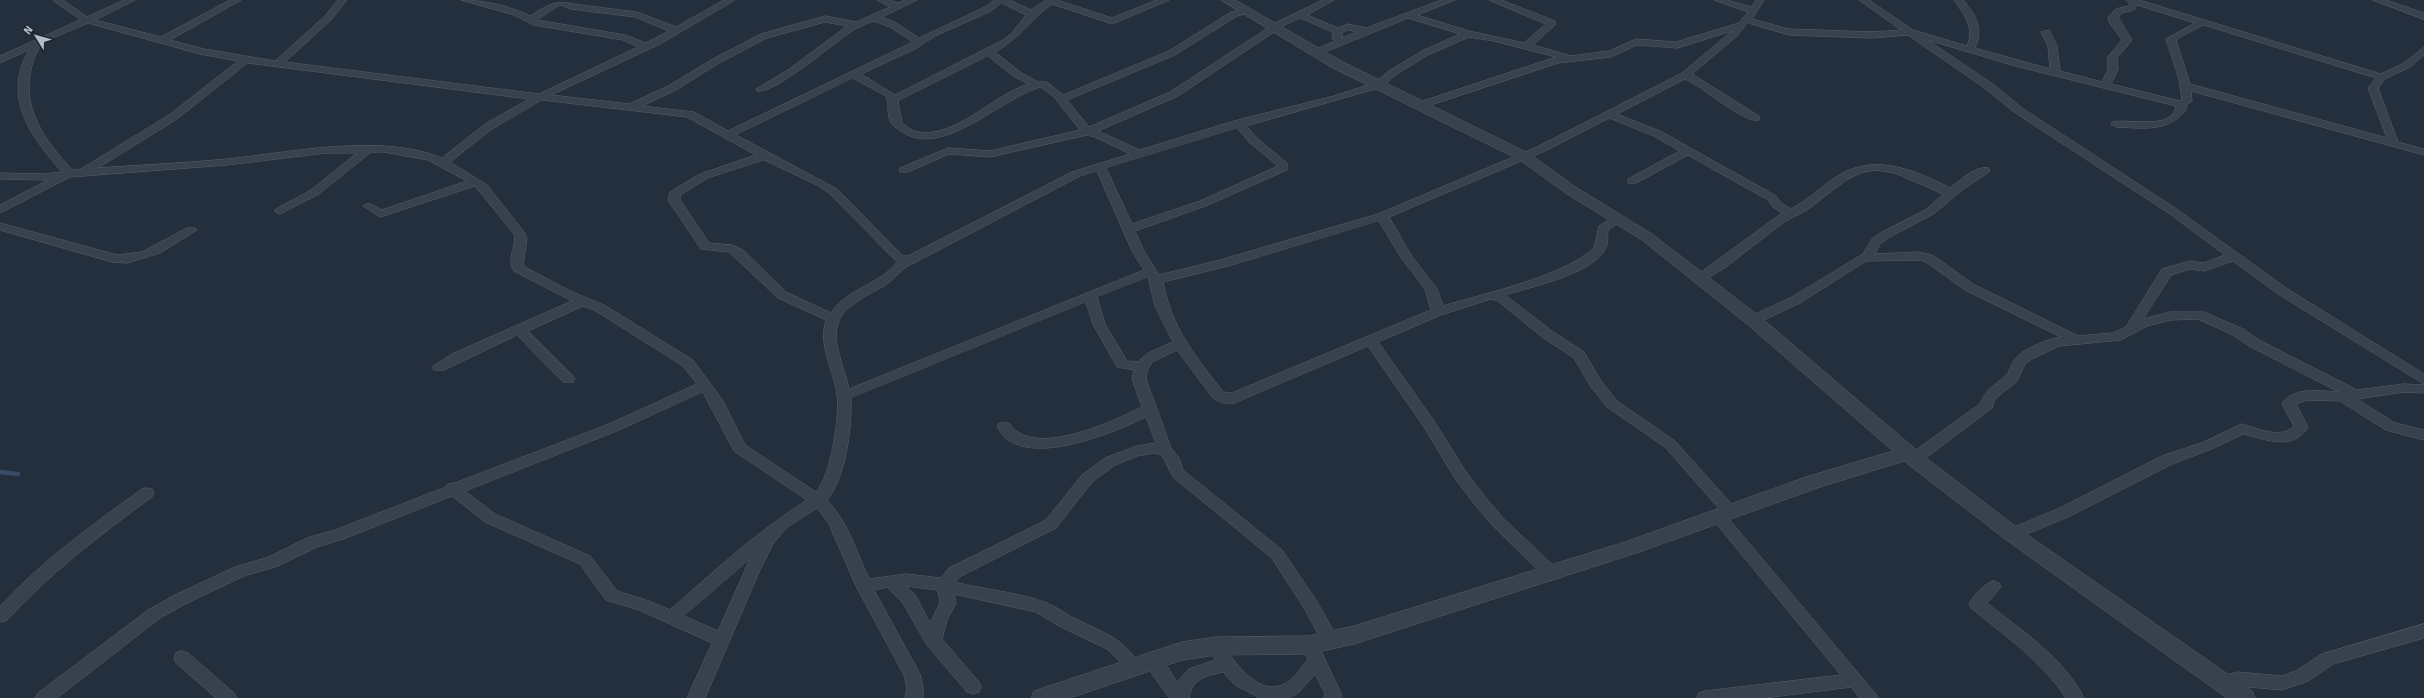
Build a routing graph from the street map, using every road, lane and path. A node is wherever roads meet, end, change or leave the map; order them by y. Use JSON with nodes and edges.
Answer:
{"nodes":[{"id":1,"x":57,"y":0,"type":"edge"},
{"id":2,"x":131,"y":0,"type":"edge"},
{"id":3,"x":237,"y":0,"type":"edge"},
{"id":4,"x":343,"y":0,"type":"edge"},
{"id":5,"x":465,"y":0,"type":"edge"},
{"id":6,"x":731,"y":0,"type":"edge"},
{"id":7,"x":881,"y":0,"type":"edge"},
{"id":8,"x":913,"y":0,"type":"edge"},
{"id":9,"x":1002,"y":0,"type":"edge"},
{"id":10,"x":1052,"y":0,"type":"edge"},
{"id":11,"x":1139,"y":0,"type":"edge"},
{"id":12,"x":1165,"y":0,"type":"edge"},
{"id":13,"x":1227,"y":0,"type":"edge"},
{"id":14,"x":1330,"y":0,"type":"edge"},
{"id":15,"x":1450,"y":0,"type":"edge"},
{"id":16,"x":1493,"y":0,"type":"edge"},
{"id":17,"x":1718,"y":0,"type":"edge"},
{"id":18,"x":1760,"y":0,"type":"edge"},
{"id":19,"x":1863,"y":0,"type":"edge"},
{"id":20,"x":1958,"y":0,"type":"edge"},
{"id":21,"x":2377,"y":0,"type":"edge"},
{"id":22,"x":561,"y":1,"type":"edge"},
{"id":23,"x":2132,"y":1,"type":"edge"},
{"id":24,"x":897,"y":6,"type":"junction"},
{"id":25,"x":1152,"y":6,"type":"junction"},
{"id":26,"x":1245,"y":11,"type":"junction"},
{"id":27,"x":1754,"y":11,"type":"junction"},
{"id":28,"x":1032,"y":14,"type":"junction"},
{"id":29,"x":1300,"y":15,"type":"junction"},
{"id":30,"x":1410,"y":16,"type":"junction"},
{"id":31,"x":2424,"y":16,"type":"edge"},
{"id":32,"x":876,"y":18,"type":"junction"},
{"id":33,"x":86,"y":20,"type":"junction"},
{"id":34,"x":530,"y":20,"type":"junction"},
{"id":35,"x":1745,"y":22,"type":"junction"},
{"id":36,"x":2203,"y":22,"type":"junction"},
{"id":37,"x":857,"y":25,"type":"junction"},
{"id":38,"x":1274,"y":28,"type":"junction"},
{"id":39,"x":1368,"y":30,"type":"junction"},
{"id":40,"x":677,"y":31,"type":"junction"},
{"id":41,"x":1338,"y":31,"type":"junction"},
{"id":42,"x":1910,"y":32,"type":"junction"},
{"id":43,"x":2046,"y":32,"type":"dead end"},
{"id":44,"x":1468,"y":34,"type":"junction"},
{"id":45,"x":163,"y":40,"type":"junction"},
{"id":46,"x":39,"y":42,"type":"junction"},
{"id":47,"x":919,"y":42,"type":"junction"},
{"id":48,"x":1340,"y":42,"type":"junction"},
{"id":49,"x":1526,"y":46,"type":"junction"},
{"id":50,"x":646,"y":47,"type":"junction"},
{"id":51,"x":1970,"y":49,"type":"junction"},
{"id":52,"x":2424,"y":50,"type":"edge"},
{"id":53,"x":989,"y":52,"type":"junction"},
{"id":54,"x":1315,"y":53,"type":"junction"},
{"id":55,"x":1569,"y":58,"type":"junction"},
{"id":56,"x":0,"y":60,"type":"edge"},
{"id":57,"x":246,"y":60,"type":"junction"},
{"id":58,"x":277,"y":64,"type":"junction"},
{"id":59,"x":2055,"y":72,"type":"junction"},
{"id":60,"x":854,"y":74,"type":"junction"},
{"id":61,"x":1685,"y":75,"type":"junction"},
{"id":62,"x":2382,"y":77,"type":"junction"},
{"id":63,"x":1035,"y":85,"type":"junction"},
{"id":64,"x":1378,"y":85,"type":"junction"},
{"id":65,"x":2106,"y":85,"type":"junction"},
{"id":66,"x":2185,"y":86,"type":"junction"},
{"id":67,"x":762,"y":89,"type":"dead end"},
{"id":68,"x":538,"y":97,"type":"junction"},
{"id":69,"x":894,"y":99,"type":"junction"},
{"id":70,"x":1061,"y":99,"type":"junction"},
{"id":71,"x":2181,"y":104,"type":"junction"},
{"id":72,"x":1420,"y":105,"type":"junction"},
{"id":73,"x":628,"y":108,"type":"junction"},
{"id":74,"x":1607,"y":114,"type":"junction"},
{"id":75,"x":1756,"y":118,"type":"dead end"},
{"id":76,"x":1238,"y":123,"type":"junction"},
{"id":77,"x":2116,"y":124,"type":"dead end"},
{"id":78,"x":1087,"y":132,"type":"junction"},
{"id":79,"x":728,"y":135,"type":"junction"},
{"id":80,"x":2394,"y":144,"type":"junction"},
{"id":81,"x":370,"y":148,"type":"junction"},
{"id":82,"x":1688,"y":150,"type":"junction"},
{"id":83,"x":2424,"y":152,"type":"edge"},
{"id":84,"x":1139,"y":154,"type":"junction"},
{"id":85,"x":764,"y":156,"type":"junction"},
{"id":86,"x":1525,"y":157,"type":"junction"},
{"id":87,"x":443,"y":162,"type":"junction"},
{"id":88,"x":1100,"y":166,"type":"junction"},
{"id":89,"x":904,"y":170,"type":"dead end"},
{"id":90,"x":1986,"y":170,"type":"dead end"},
{"id":91,"x":83,"y":172,"type":"junction"},
{"id":92,"x":69,"y":173,"type":"junction"},
{"id":93,"x":0,"y":176,"type":"edge"},
{"id":94,"x":1632,"y":181,"type":"dead end"},
{"id":95,"x":476,"y":182,"type":"junction"},
{"id":96,"x":1952,"y":194,"type":"junction"},
{"id":97,"x":369,"y":206,"type":"dead end"},
{"id":98,"x":0,"y":210,"type":"edge"},
{"id":99,"x":280,"y":211,"type":"dead end"},
{"id":100,"x":1791,"y":214,"type":"junction"},
{"id":101,"x":1382,"y":216,"type":"junction"},
{"id":102,"x":1619,"y":218,"type":"junction"},
{"id":103,"x":0,"y":226,"type":"edge"},
{"id":104,"x":1129,"y":229,"type":"junction"},
{"id":105,"x":191,"y":230,"type":"dead end"},
{"id":106,"x":2233,"y":256,"type":"junction"},
{"id":107,"x":1868,"y":257,"type":"junction"},
{"id":108,"x":904,"y":261,"type":"junction"},
{"id":109,"x":1153,"y":275,"type":"junction"},
{"id":110,"x":1701,"y":278,"type":"junction"},
{"id":111,"x":1090,"y":295,"type":"junction"},
{"id":112,"x":1490,"y":295,"type":"junction"},
{"id":113,"x":582,"y":301,"type":"junction"},
{"id":114,"x":1436,"y":312,"type":"junction"},
{"id":115,"x":833,"y":318,"type":"junction"},
{"id":116,"x":1753,"y":320,"type":"junction"},
{"id":117,"x":520,"y":330,"type":"junction"},
{"id":118,"x":2129,"y":332,"type":"junction"},
{"id":119,"x":2075,"y":340,"type":"junction"},
{"id":120,"x":1371,"y":341,"type":"junction"},
{"id":121,"x":1180,"y":344,"type":"junction"},
{"id":122,"x":1139,"y":367,"type":"junction"},
{"id":123,"x":439,"y":368,"type":"dead end"},
{"id":124,"x":568,"y":379,"type":"dead end"},
{"id":125,"x":2424,"y":380,"type":"edge"},
{"id":126,"x":706,"y":385,"type":"junction"},
{"id":127,"x":2424,"y":390,"type":"edge"},
{"id":128,"x":844,"y":396,"type":"junction"},
{"id":129,"x":2349,"y":396,"type":"junction"},
{"id":130,"x":1150,"y":409,"type":"junction"},
{"id":131,"x":1004,"y":426,"type":"dead end"},
{"id":132,"x":2424,"y":435,"type":"edge"},
{"id":133,"x":1165,"y":450,"type":"junction"},
{"id":134,"x":1910,"y":457,"type":"junction"},
{"id":135,"x":453,"y":488,"type":"junction"},
{"id":136,"x":147,"y":493,"type":"dead end"},
{"id":137,"x":818,"y":500,"type":"junction"},
{"id":138,"x":1725,"y":515,"type":"junction"},
{"id":139,"x":775,"y":530,"type":"junction"},
{"id":140,"x":2012,"y":534,"type":"junction"},
{"id":141,"x":1550,"y":572,"type":"junction"},
{"id":142,"x":891,"y":581,"type":"junction"},
{"id":143,"x":946,"y":584,"type":"junction"},
{"id":144,"x":864,"y":586,"type":"junction"},
{"id":145,"x":1993,"y":587,"type":"dead end"},
{"id":146,"x":0,"y":616,"type":"edge"},
{"id":147,"x":674,"y":617,"type":"junction"},
{"id":148,"x":2424,"y":631,"type":"edge"},
{"id":149,"x":722,"y":640,"type":"junction"},
{"id":150,"x":933,"y":640,"type":"junction"},
{"id":151,"x":1331,"y":641,"type":"junction"},
{"id":152,"x":1216,"y":646,"type":"junction"},
{"id":153,"x":1313,"y":653,"type":"junction"},
{"id":154,"x":182,"y":658,"type":"dead end"},
{"id":155,"x":1152,"y":660,"type":"junction"},
{"id":156,"x":1224,"y":665,"type":"junction"},
{"id":157,"x":1132,"y":667,"type":"junction"},
{"id":158,"x":1856,"y":680,"type":"junction"},
{"id":159,"x":2222,"y":682,"type":"junction"},
{"id":160,"x":973,"y":687,"type":"dead end"},
{"id":161,"x":44,"y":698,"type":"edge"},
{"id":162,"x":228,"y":698,"type":"edge"},
{"id":163,"x":696,"y":698,"type":"edge"},
{"id":164,"x":914,"y":698,"type":"edge"},
{"id":165,"x":1042,"y":698,"type":"edge"},
{"id":166,"x":1179,"y":698,"type":"edge"},
{"id":167,"x":1333,"y":698,"type":"edge"},
{"id":168,"x":1706,"y":698,"type":"edge"},
{"id":169,"x":1870,"y":698,"type":"edge"},
{"id":170,"x":2076,"y":698,"type":"edge"},
{"id":171,"x":2244,"y":698,"type":"edge"}],
"edges":[{"from":1,"to":33,"type":"street"},
{"from":2,"to":33,"type":"street"},
{"from":3,"to":45,"type":"street"},
{"from":4,"to":58,"type":"street"},
{"from":5,"to":34,"type":"street"},
{"from":6,"to":40,"type":"street"},
{"from":7,"to":24,"type":"street"},
{"from":8,"to":24,"type":"street"},
{"from":9,"to":28,"type":"street"},
{"from":9,"to":47,"type":"street"},
{"from":10,"to":25,"type":"street"},
{"from":10,"to":28,"type":"street"},
{"from":11,"to":25,"type":"street"},
{"from":12,"to":25,"type":"street"},
{"from":13,"to":26,"type":"street"},
{"from":14,"to":29,"type":"street"},
{"from":15,"to":30,"type":"street"},
{"from":16,"to":49,"type":"street"},
{"from":17,"to":27,"type":"street"},
{"from":18,"to":27,"type":"street"},
{"from":19,"to":42,"type":"street"},
{"from":20,"to":51,"type":"street"},
{"from":21,"to":31,"type":"street"},
{"from":22,"to":34,"type":"street"},
{"from":22,"to":40,"type":"street"},
{"from":23,"to":36,"type":"street"},
{"from":23,"to":65,"type":"street"},
{"from":24,"to":32,"type":"street"},
{"from":26,"to":38,"type":"street"},
{"from":26,"to":70,"type":"street"},
{"from":27,"to":35,"type":"street"},
{"from":28,"to":53,"type":"street"},
{"from":29,"to":38,"type":"street"},
{"from":29,"to":41,"type":"street"},
{"from":30,"to":39,"type":"street"},
{"from":30,"to":44,"type":"street"},
{"from":32,"to":37,"type":"street"},
{"from":32,"to":47,"type":"street"},
{"from":33,"to":45,"type":"street"},
{"from":33,"to":46,"type":"street"},
{"from":34,"to":50,"type":"street"},
{"from":35,"to":42,"type":"street"},
{"from":35,"to":55,"type":"street"},
{"from":35,"to":61,"type":"street"},
{"from":36,"to":62,"type":"street"},
{"from":36,"to":66,"type":"street"},
{"from":37,"to":67,"type":"street"},
{"from":37,"to":73,"type":"street"},
{"from":38,"to":54,"type":"street"},
{"from":38,"to":78,"type":"street"},
{"from":39,"to":41,"type":"street"},
{"from":39,"to":48,"type":"street"},
{"from":40,"to":50,"type":"street"},
{"from":41,"to":48,"type":"street"},
{"from":42,"to":51,"type":"street"},
{"from":42,"to":106,"type":"street"},
{"from":43,"to":59,"type":"street"},
{"from":44,"to":49,"type":"street"},
{"from":44,"to":64,"type":"street"},
{"from":45,"to":57,"type":"street"},
{"from":46,"to":56,"type":"street"},
{"from":46,"to":92,"type":"street"},
{"from":47,"to":60,"type":"street"},
{"from":48,"to":54,"type":"street"},
{"from":49,"to":55,"type":"street"},
{"from":50,"to":68,"type":"street"},
{"from":51,"to":59,"type":"street"},
{"from":52,"to":62,"type":"street"},
{"from":53,"to":63,"type":"street"},
{"from":53,"to":69,"type":"street"},
{"from":54,"to":64,"type":"street"},
{"from":55,"to":72,"type":"street"},
{"from":57,"to":58,"type":"street"},
{"from":57,"to":91,"type":"street"},
{"from":58,"to":68,"type":"street"},
{"from":59,"to":65,"type":"street"},
{"from":60,"to":69,"type":"street"},
{"from":60,"to":79,"type":"street"},
{"from":61,"to":74,"type":"street"},
{"from":61,"to":75,"type":"street"},
{"from":62,"to":80,"type":"street"},
{"from":63,"to":69,"type":"street"},
{"from":63,"to":70,"type":"street"},
{"from":64,"to":72,"type":"street"},
{"from":64,"to":76,"type":"street"},
{"from":65,"to":71,"type":"street"},
{"from":66,"to":71,"type":"street"},
{"from":66,"to":80,"type":"street"},
{"from":68,"to":73,"type":"street"},
{"from":68,"to":87,"type":"street"},
{"from":70,"to":78,"type":"street"},
{"from":71,"to":77,"type":"street"},
{"from":72,"to":86,"type":"street"},
{"from":73,"to":79,"type":"street"},
{"from":74,"to":82,"type":"street"},
{"from":74,"to":86,"type":"street"},
{"from":76,"to":84,"type":"street"},
{"from":76,"to":104,"type":"street"},
{"from":78,"to":84,"type":"street"},
{"from":78,"to":89,"type":"street"},
{"from":79,"to":85,"type":"street"},
{"from":80,"to":83,"type":"street"},
{"from":81,"to":87,"type":"street"},
{"from":81,"to":91,"type":"street"},
{"from":81,"to":99,"type":"street"},
{"from":82,"to":94,"type":"street"},
{"from":82,"to":100,"type":"street"},
{"from":84,"to":88,"type":"street"},
{"from":85,"to":108,"type":"street"},
{"from":85,"to":115,"type":"street"},
{"from":86,"to":101,"type":"street"},
{"from":86,"to":102,"type":"street"},
{"from":87,"to":95,"type":"street"},
{"from":88,"to":104,"type":"street"},
{"from":88,"to":108,"type":"street"},
{"from":90,"to":96,"type":"street"},
{"from":91,"to":92,"type":"street"},
{"from":92,"to":93,"type":"street"},
{"from":92,"to":98,"type":"street"},
{"from":95,"to":97,"type":"street"},
{"from":95,"to":113,"type":"street"},
{"from":96,"to":100,"type":"street"},
{"from":96,"to":107,"type":"street"},
{"from":100,"to":110,"type":"street"},
{"from":101,"to":109,"type":"street"},
{"from":101,"to":114,"type":"street"},
{"from":102,"to":110,"type":"street"},
{"from":102,"to":112,"type":"street"},
{"from":103,"to":105,"type":"street"},
{"from":104,"to":109,"type":"street"},
{"from":106,"to":118,"type":"street"},
{"from":106,"to":125,"type":"street"},
{"from":107,"to":116,"type":"street"},
{"from":107,"to":119,"type":"street"},
{"from":108,"to":115,"type":"street"},
{"from":109,"to":111,"type":"street"},
{"from":109,"to":121,"type":"street"},
{"from":110,"to":116,"type":"street"},
{"from":111,"to":122,"type":"street"},
{"from":111,"to":128,"type":"street"},
{"from":112,"to":114,"type":"street"},
{"from":112,"to":138,"type":"street"},
{"from":113,"to":117,"type":"street"},
{"from":113,"to":126,"type":"street"},
{"from":114,"to":120,"type":"street"},
{"from":115,"to":128,"type":"street"},
{"from":116,"to":134,"type":"street"},
{"from":117,"to":123,"type":"street"},
{"from":117,"to":124,"type":"street"},
{"from":118,"to":119,"type":"street"},
{"from":118,"to":129,"type":"street"},
{"from":119,"to":134,"type":"street"},
{"from":120,"to":121,"type":"street"},
{"from":120,"to":141,"type":"street"},
{"from":121,"to":122,"type":"street"},
{"from":122,"to":130,"type":"street"},
{"from":126,"to":135,"type":"street"},
{"from":126,"to":137,"type":"street"},
{"from":127,"to":129,"type":"street"},
{"from":128,"to":137,"type":"street"},
{"from":129,"to":132,"type":"street"},
{"from":129,"to":140,"type":"street"},
{"from":130,"to":131,"type":"street"},
{"from":130,"to":133,"type":"street"},
{"from":133,"to":143,"type":"street"},
{"from":133,"to":151,"type":"street"},
{"from":134,"to":138,"type":"street"},
{"from":134,"to":140,"type":"street"},
{"from":135,"to":147,"type":"street"},
{"from":135,"to":161,"type":"street"},
{"from":136,"to":146,"type":"street"},
{"from":137,"to":139,"type":"street"},
{"from":137,"to":144,"type":"street"},
{"from":138,"to":141,"type":"street"},
{"from":138,"to":158,"type":"street"},
{"from":139,"to":147,"type":"street"},
{"from":139,"to":149,"type":"street"},
{"from":140,"to":159,"type":"street"},
{"from":141,"to":151,"type":"street"},
{"from":142,"to":143,"type":"street"},
{"from":142,"to":144,"type":"street"},
{"from":142,"to":150,"type":"street"},
{"from":143,"to":150,"type":"street"},
{"from":143,"to":157,"type":"street"},
{"from":144,"to":164,"type":"street"},
{"from":145,"to":170,"type":"street"},
{"from":147,"to":149,"type":"street"},
{"from":148,"to":159,"type":"street"},
{"from":149,"to":163,"type":"street"},
{"from":150,"to":160,"type":"street"},
{"from":151,"to":153,"type":"street"},
{"from":152,"to":153,"type":"street"},
{"from":152,"to":155,"type":"street"},
{"from":152,"to":156,"type":"street"},
{"from":153,"to":156,"type":"street"},
{"from":153,"to":167,"type":"street"},
{"from":154,"to":162,"type":"street"},
{"from":155,"to":157,"type":"street"},
{"from":155,"to":166,"type":"street"},
{"from":156,"to":166,"type":"street"},
{"from":157,"to":165,"type":"street"},
{"from":158,"to":168,"type":"street"},
{"from":158,"to":169,"type":"street"},
{"from":159,"to":171,"type":"street"}]}
